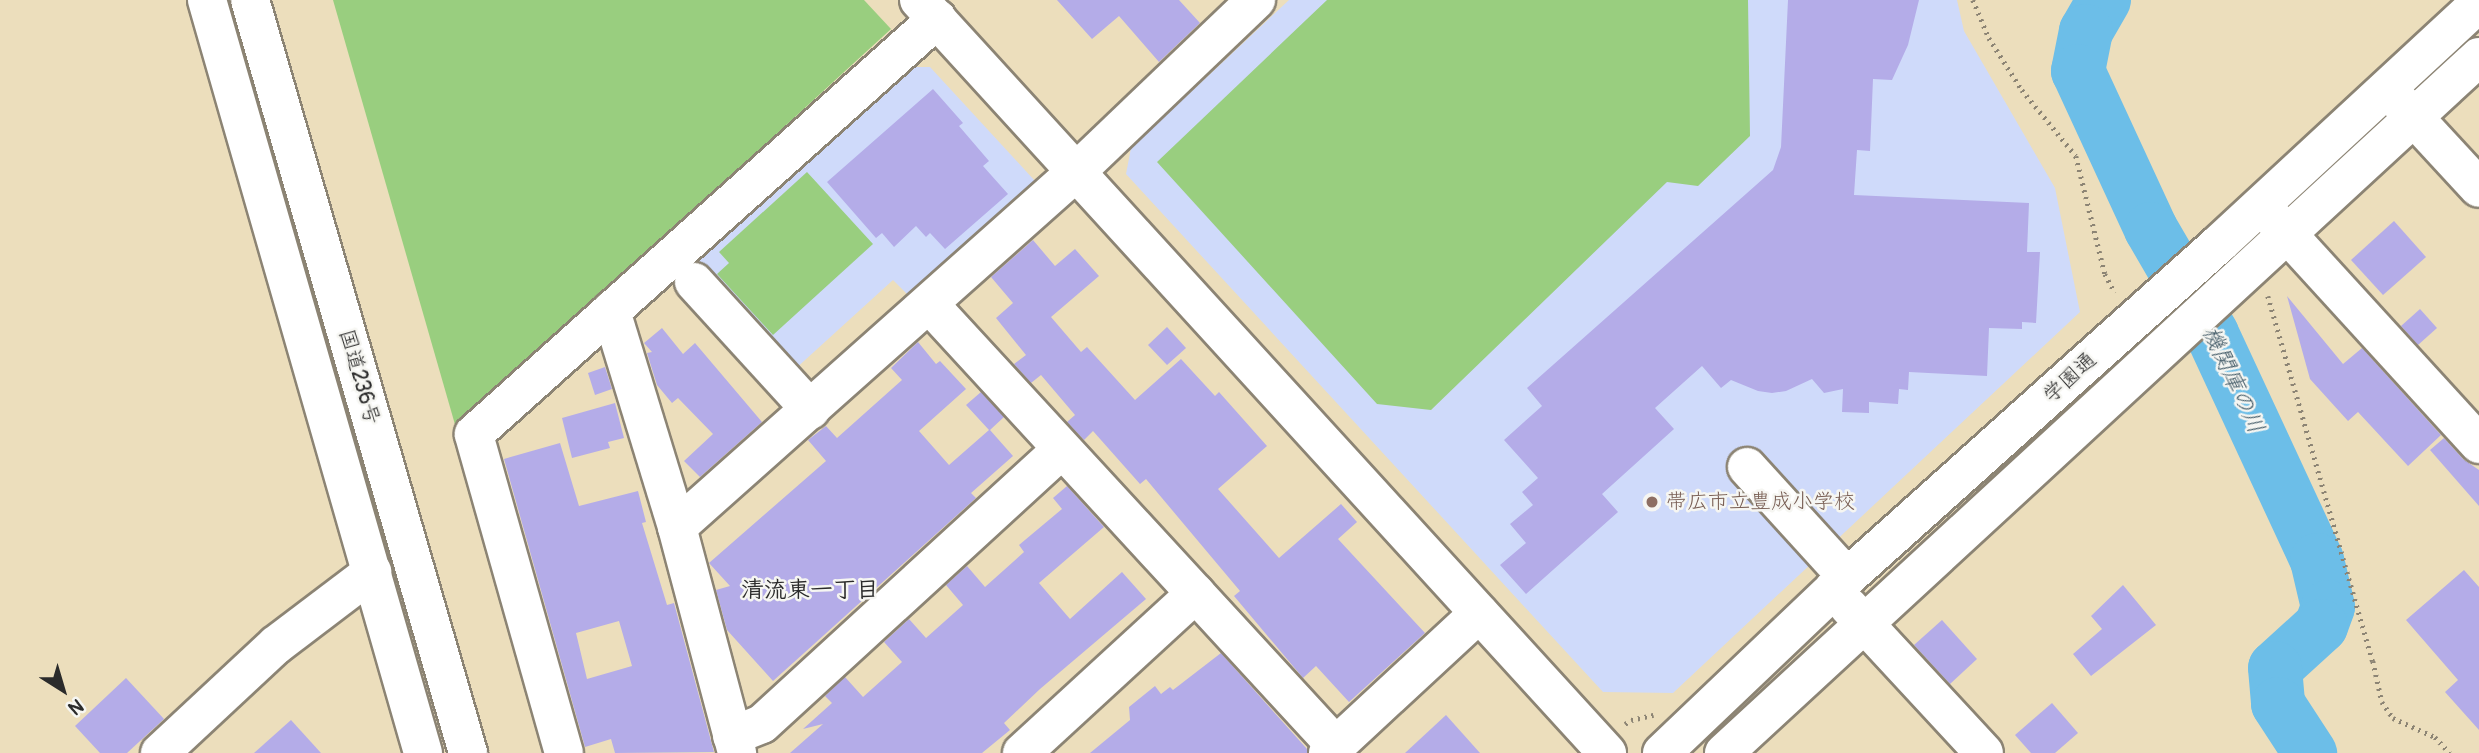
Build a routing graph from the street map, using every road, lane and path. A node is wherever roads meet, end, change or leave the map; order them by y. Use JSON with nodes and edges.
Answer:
{"nodes":[{"id":1,"x":207,"y":0,"type":"edge"},
{"id":2,"x":250,"y":0,"type":"edge"},
{"id":3,"x":1973,"y":0,"type":"edge"},
{"id":4,"x":2479,"y":3,"type":"edge"},
{"id":5,"x":1244,"y":4,"type":"edge"},
{"id":6,"x":928,"y":10,"type":"edge"},
{"id":7,"x":2479,"y":57,"type":"edge"},
{"id":8,"x":2388,"y":89,"type":"junction"},
{"id":9,"x":2413,"y":117,"type":"junction"},
{"id":10,"x":1076,"y":172,"type":"junction"},
{"id":11,"x":2479,"y":188,"type":"edge"},
{"id":12,"x":2261,"y":205,"type":"junction"},
{"id":13,"x":2287,"y":233,"type":"junction"},
{"id":14,"x":694,"y":282,"type":"dead end"},
{"id":15,"x":2252,"y":288,"type":"junction"},
{"id":16,"x":2130,"y":303,"type":"junction"},
{"id":17,"x":930,"y":305,"type":"junction"},
{"id":18,"x":611,"y":311,"type":"junction"},
{"id":19,"x":811,"y":410,"type":"junction"},
{"id":20,"x":2479,"y":444,"type":"edge"},
{"id":21,"x":1061,"y":450,"type":"junction"},
{"id":22,"x":1747,"y":467,"type":"dead end"},
{"id":23,"x":677,"y":527,"type":"junction"},
{"id":24,"x":372,"y":572,"type":"junction"},
{"id":25,"x":1841,"y":583,"type":"junction"},
{"id":26,"x":1195,"y":593,"type":"junction"},
{"id":27,"x":1479,"y":613,"type":"junction"},
{"id":28,"x":1863,"y":624,"type":"junction"},
{"id":29,"x":735,"y":744,"type":"edge"},
{"id":30,"x":1332,"y":749,"type":"edge"},
{"id":31,"x":160,"y":753,"type":"edge"},
{"id":32,"x":423,"y":753,"type":"edge"},
{"id":33,"x":468,"y":753,"type":"edge"},
{"id":34,"x":564,"y":753,"type":"edge"},
{"id":35,"x":1022,"y":753,"type":"edge"},
{"id":36,"x":1607,"y":753,"type":"edge"},
{"id":37,"x":1662,"y":753,"type":"edge"},
{"id":38,"x":1724,"y":753,"type":"edge"},
{"id":39,"x":1984,"y":753,"type":"edge"},
{"id":40,"x":2450,"y":753,"type":"edge"}],
"edges":[{"from":1,"to":24,"type":"main road","name":"国道236号"},
{"from":2,"to":33,"type":"main road","name":"国道236号"},
{"from":3,"to":16,"type":"path"},
{"from":4,"to":8,"type":"main road","name":"学園通"},
{"from":5,"to":10,"type":"main road"},
{"from":6,"to":10,"type":"main road"},
{"from":6,"to":18,"type":"main road"},
{"from":7,"to":9,"type":"main road","name":"学園通"},
{"from":8,"to":9,"type":"main road"},
{"from":8,"to":12,"type":"main road","name":"学園通"},
{"from":9,"to":11,"type":"main road"},
{"from":9,"to":13,"type":"main road","name":"学園通"},
{"from":10,"to":17,"type":"main road"},
{"from":10,"to":27,"type":"main road"},
{"from":12,"to":13,"type":"main road"},
{"from":12,"to":16,"type":"main road","name":"学園通"},
{"from":13,"to":15,"type":"main road","name":"学園通"},
{"from":13,"to":20,"type":"main road"},
{"from":14,"to":19,"type":"main road"},
{"from":15,"to":28,"type":"main road","name":"学園通"},
{"from":15,"to":40,"type":"path"},
{"from":16,"to":25,"type":"main road","name":"学園通"},
{"from":17,"to":19,"type":"main road"},
{"from":17,"to":21,"type":"main road"},
{"from":18,"to":23,"type":"main road"},
{"from":18,"to":34,"type":"main road"},
{"from":19,"to":23,"type":"main road"},
{"from":21,"to":26,"type":"main road"},
{"from":21,"to":29,"type":"main road"},
{"from":22,"to":25,"type":"main road"},
{"from":23,"to":29,"type":"main road"},
{"from":24,"to":31,"type":"main road"},
{"from":24,"to":32,"type":"main road","name":"国道236号"},
{"from":25,"to":28,"type":"main road"},
{"from":25,"to":37,"type":"main road","name":"学園通"},
{"from":26,"to":30,"type":"main road"},
{"from":26,"to":35,"type":"main road"},
{"from":27,"to":30,"type":"main road"},
{"from":27,"to":36,"type":"main road"},
{"from":28,"to":38,"type":"main road","name":"学園通"},
{"from":28,"to":39,"type":"main road"}]}
